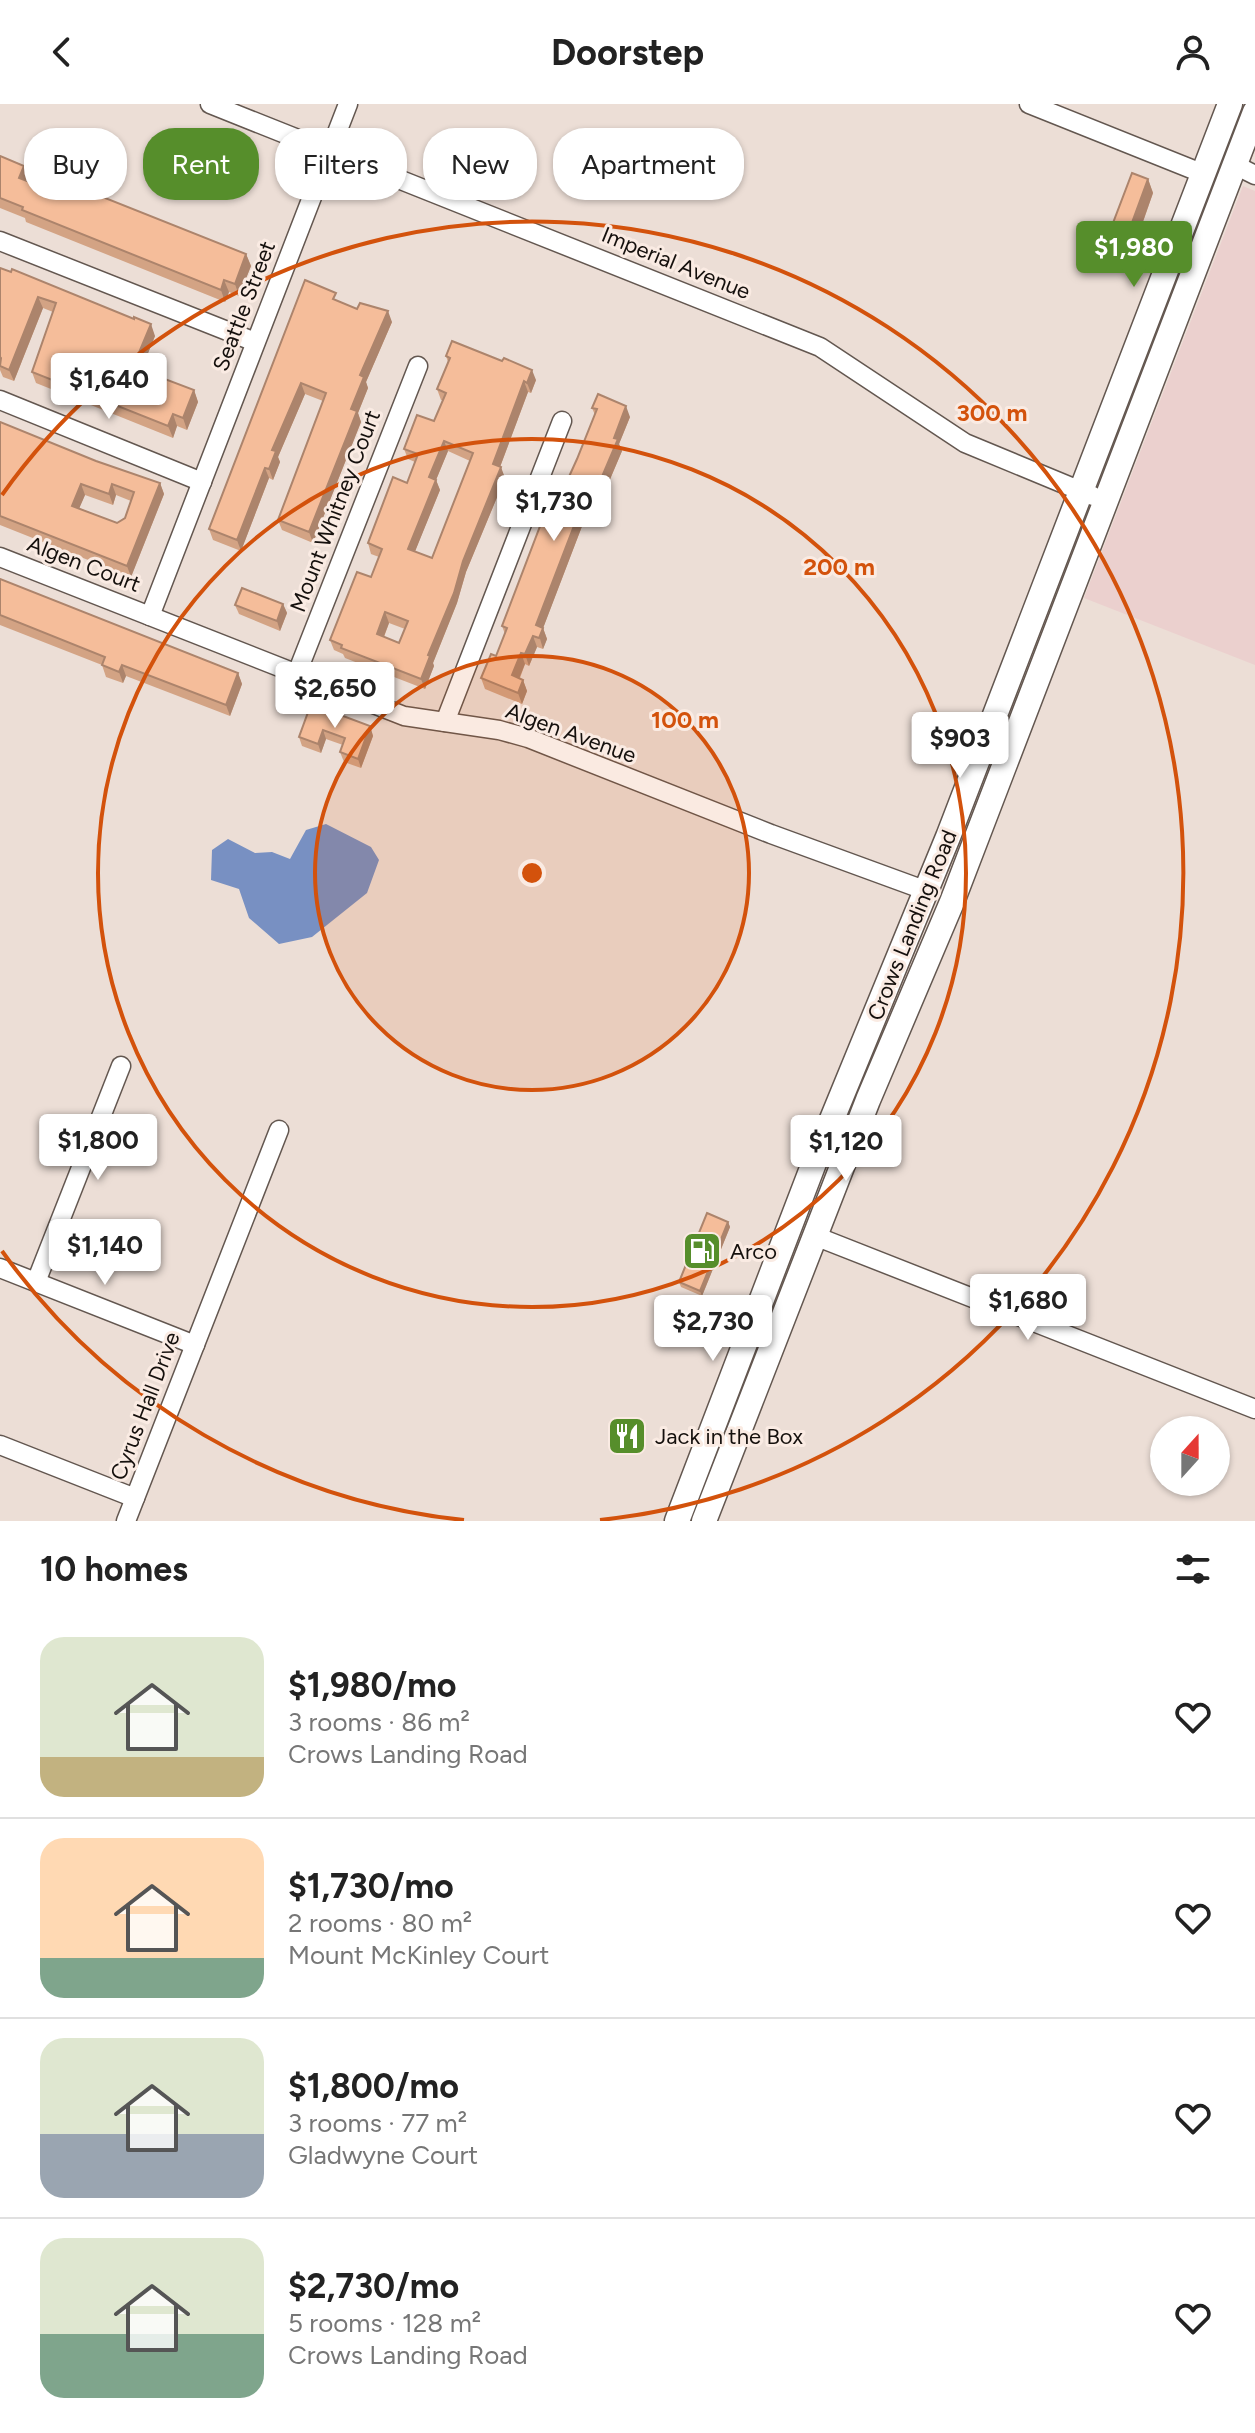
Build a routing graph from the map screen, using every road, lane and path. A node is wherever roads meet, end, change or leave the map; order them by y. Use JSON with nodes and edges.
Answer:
{"nodes":[{"id":1,"x":210,"y":104,"type":"edge"},
{"id":2,"x":348,"y":104,"type":"edge"},
{"id":3,"x":1029,"y":104,"type":"edge"},
{"id":4,"x":1230,"y":104,"type":"edge"},
{"id":5,"x":1245,"y":104,"type":"edge"},
{"id":6,"x":1255,"y":112,"type":"edge"},
{"id":7,"x":339,"y":128,"type":"edge"},
{"id":8,"x":275,"y":129,"type":"edge"},
{"id":9,"x":1245,"y":170,"type":"edge"},
{"id":10,"x":1204,"y":174,"type":"junction"},
{"id":11,"x":407,"y":182,"type":"edge"},
{"id":12,"x":311,"y":200,"type":"edge"},
{"id":13,"x":0,"y":241,"type":"edge"},
{"id":14,"x":1198,"y":260,"type":"junction"},
{"id":15,"x":1146,"y":324,"type":"junction"},
{"id":16,"x":255,"y":342,"type":"junction"},
{"id":17,"x":418,"y":366,"type":"dead end"},
{"id":18,"x":0,"y":400,"type":"edge"},
{"id":19,"x":562,"y":421,"type":"dead end"},
{"id":20,"x":1129,"y":441,"type":"junction"},
{"id":21,"x":202,"y":482,"type":"junction"},
{"id":22,"x":1081,"y":492,"type":"junction"},
{"id":23,"x":1106,"y":501,"type":"junction"},
{"id":24,"x":0,"y":557,"type":"edge"},
{"id":25,"x":150,"y":616,"type":"junction"},
{"id":26,"x":297,"y":673,"type":"junction"},
{"id":27,"x":1000,"y":705,"type":"junction"},
{"id":28,"x":445,"y":722,"type":"junction"},
{"id":29,"x":972,"y":851,"type":"junction"},
{"id":30,"x":927,"y":891,"type":"junction"},
{"id":31,"x":916,"y":987,"type":"junction"},
{"id":32,"x":121,"y":1066,"type":"dead end"},
{"id":33,"x":279,"y":1130,"type":"dead end"},
{"id":34,"x":814,"y":1163,"type":"junction"},
{"id":35,"x":817,"y":1231,"type":"junction"},
{"id":36,"x":0,"y":1268,"type":"edge"},
{"id":37,"x":36,"y":1282,"type":"junction"},
{"id":38,"x":195,"y":1345,"type":"junction"},
{"id":39,"x":1255,"y":1409,"type":"edge"},
{"id":40,"x":0,"y":1445,"type":"edge"},
{"id":41,"x":135,"y":1498,"type":"junction"},
{"id":42,"x":126,"y":1521,"type":"edge"},
{"id":43,"x":677,"y":1521,"type":"edge"},
{"id":44,"x":704,"y":1521,"type":"edge"}],
"edges":[{"from":1,"to":8,"type":"street","name":"Imperial Avenue"},
{"from":2,"to":7,"type":"street","name":"Seattle Street"},
{"from":3,"to":10,"type":"street"},
{"from":4,"to":10,"type":"main road","name":"Crows Landing Road"},
{"from":5,"to":9,"type":"main road"},
{"from":6,"to":9,"type":"main road","name":"Crows Landing Road"},
{"from":9,"to":14,"type":"main road","name":"Crows Landing Road"},
{"from":10,"to":14,"type":"main road"},
{"from":10,"to":15,"type":"main road","name":"Crows Landing Road"},
{"from":11,"to":22,"type":"street","name":"Imperial Avenue"},
{"from":12,"to":16,"type":"street","name":"Seattle Street"},
{"from":13,"to":16,"type":"street"},
{"from":14,"to":20,"type":"main road","name":"Crows Landing Road"},
{"from":15,"to":20,"type":"main road"},
{"from":15,"to":22,"type":"main road","name":"Crows Landing Road"},
{"from":16,"to":21,"type":"street","name":"Seattle Street"},
{"from":17,"to":26,"type":"street","name":"Mount Whitney Court"},
{"from":18,"to":21,"type":"street"},
{"from":19,"to":28,"type":"street"},
{"from":20,"to":23,"type":"main road","name":"Crows Landing Road"},
{"from":21,"to":25,"type":"street","name":"Seattle Street"},
{"from":22,"to":23,"type":"street","name":"Imperial Avenue"},
{"from":22,"to":27,"type":"main road","name":"Crows Landing Road"},
{"from":23,"to":29,"type":"main road","name":"Crows Landing Road"},
{"from":24,"to":25,"type":"street","name":"Algen Court"},
{"from":25,"to":26,"type":"street","name":"Algen Avenue"},
{"from":26,"to":28,"type":"street","name":"Algen Avenue"},
{"from":27,"to":29,"type":"main road"},
{"from":27,"to":30,"type":"main road","name":"Crows Landing Road"},
{"from":28,"to":30,"type":"street","name":"Algen Avenue"},
{"from":29,"to":31,"type":"main road","name":"Crows Landing Road"},
{"from":30,"to":31,"type":"main road"},
{"from":30,"to":34,"type":"main road","name":"Crows Landing Road"},
{"from":31,"to":35,"type":"main road","name":"Crows Landing Road"},
{"from":32,"to":37,"type":"street"},
{"from":33,"to":38,"type":"street","name":"Cyrus Hall Drive"},
{"from":34,"to":35,"type":"main road"},
{"from":34,"to":43,"type":"main road","name":"Crows Landing Road"},
{"from":35,"to":39,"type":"street"},
{"from":35,"to":44,"type":"main road","name":"Crows Landing Road"},
{"from":36,"to":37,"type":"street"},
{"from":37,"to":38,"type":"street"},
{"from":38,"to":41,"type":"street","name":"Cyrus Hall Drive"},
{"from":40,"to":41,"type":"street"},
{"from":41,"to":42,"type":"street","name":"Cyrus Hall Drive"}]}
